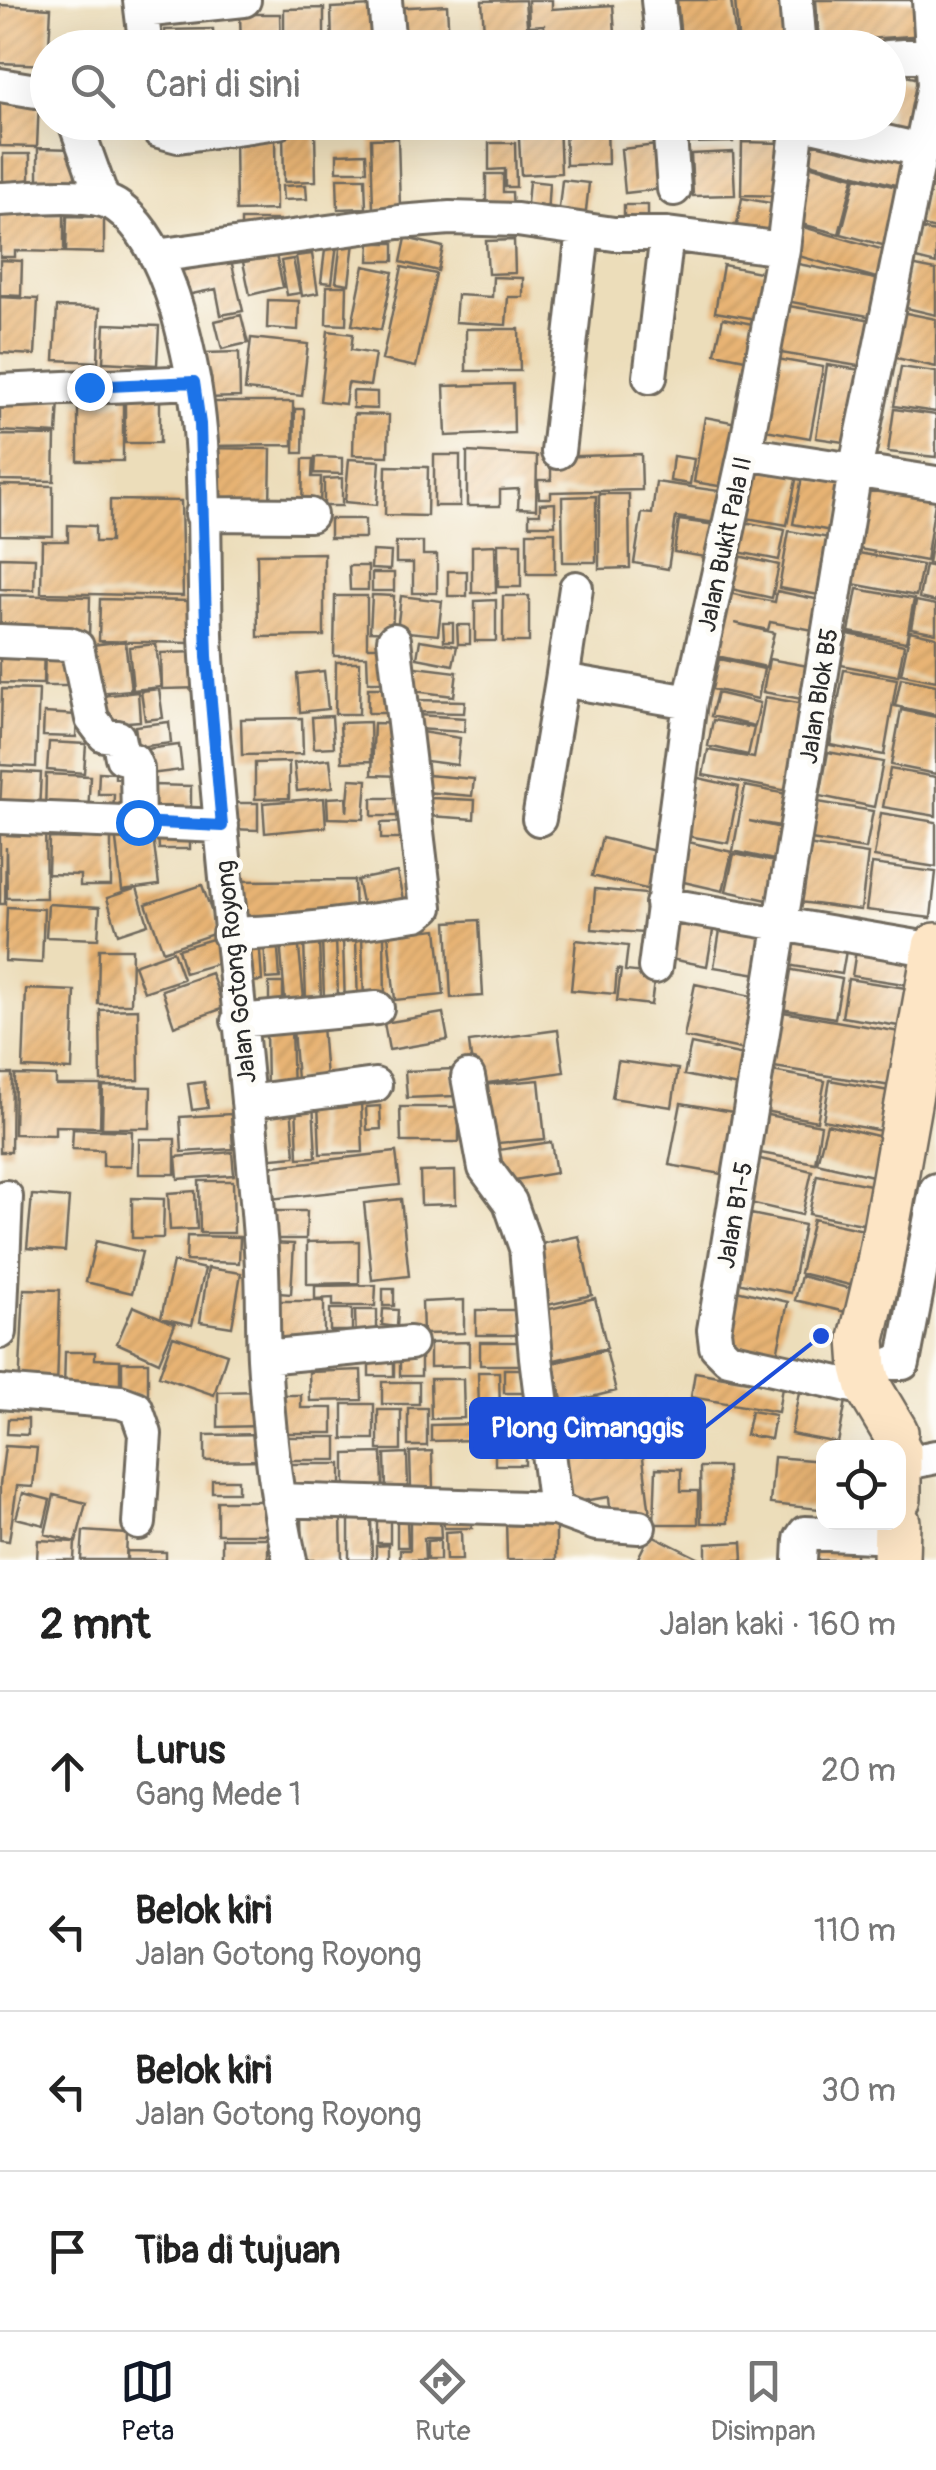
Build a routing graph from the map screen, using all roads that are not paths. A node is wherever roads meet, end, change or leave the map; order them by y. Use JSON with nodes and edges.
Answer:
{"nodes":[{"id":1,"x":244,"y":0,"type":"edge"},
{"id":2,"x":385,"y":0,"type":"edge"},
{"id":3,"x":658,"y":0,"type":"edge"},
{"id":4,"x":796,"y":0,"type":"edge"},
{"id":5,"x":930,"y":0,"type":"edge"},
{"id":6,"x":141,"y":6,"type":"edge"},
{"id":7,"x":388,"y":30,"type":"edge"},
{"id":8,"x":661,"y":30,"type":"edge"},
{"id":9,"x":798,"y":30,"type":"edge"},
{"id":10,"x":935,"y":54,"type":"edge"},
{"id":11,"x":906,"y":56,"type":"edge"},
{"id":12,"x":0,"y":85,"type":"edge"},
{"id":13,"x":30,"y":90,"type":"edge"},
{"id":14,"x":81,"y":140,"type":"edge"},
{"id":15,"x":671,"y":140,"type":"edge"},
{"id":16,"x":796,"y":140,"type":"edge"},
{"id":17,"x":876,"y":140,"type":"edge"},
{"id":18,"x":920,"y":150,"type":"junction"},
{"id":19,"x":674,"y":190,"type":"dead end"},
{"id":20,"x":0,"y":199,"type":"edge"},
{"id":21,"x":103,"y":200,"type":"junction"},
{"id":22,"x":583,"y":231,"type":"junction"},
{"id":23,"x":667,"y":234,"type":"junction"},
{"id":24,"x":783,"y":250,"type":"junction"},
{"id":25,"x":156,"y":256,"type":"junction"},
{"id":26,"x":650,"y":377,"type":"dead end"},
{"id":27,"x":194,"y":382,"type":"junction"},
{"id":28,"x":0,"y":391,"type":"edge"},
{"id":29,"x":558,"y":452,"type":"dead end"},
{"id":30,"x":745,"y":452,"type":"junction"},
{"id":31,"x":856,"y":471,"type":"junction"},
{"id":32,"x":936,"y":483,"type":"edge"},
{"id":33,"x":202,"y":514,"type":"junction"},
{"id":34,"x":310,"y":515,"type":"dead end"},
{"id":35,"x":576,"y":588,"type":"dead end"},
{"id":36,"x":394,"y":640,"type":"dead end"},
{"id":37,"x":0,"y":641,"type":"edge"},
{"id":38,"x":562,"y":680,"type":"junction"},
{"id":39,"x":690,"y":702,"type":"junction"},
{"id":40,"x":0,"y":817,"type":"edge"},
{"id":41,"x":539,"y":819,"type":"dead end"},
{"id":42,"x":138,"y":822,"type":"junction"},
{"id":43,"x":222,"y":826,"type":"junction"},
{"id":44,"x":662,"y":904,"type":"junction"},
{"id":45,"x":780,"y":922,"type":"junction"},
{"id":46,"x":229,"y":934,"type":"junction"},
{"id":47,"x":936,"y":948,"type":"edge"},
{"id":48,"x":654,"y":967,"type":"dead end"},
{"id":49,"x":376,"y":1008,"type":"dead end"},
{"id":50,"x":238,"y":1021,"type":"junction"},
{"id":51,"x":468,"y":1077,"type":"dead end"},
{"id":52,"x":375,"y":1085,"type":"dead end"},
{"id":53,"x":248,"y":1102,"type":"junction"},
{"id":54,"x":936,"y":1190,"type":"edge"},
{"id":55,"x":6,"y":1196,"type":"dead end"},
{"id":56,"x":0,"y":1332,"type":"edge"},
{"id":57,"x":410,"y":1343,"type":"dead end"},
{"id":58,"x":264,"y":1357,"type":"junction"},
{"id":59,"x":893,"y":1364,"type":"edge"},
{"id":60,"x":0,"y":1392,"type":"edge"},
{"id":61,"x":899,"y":1440,"type":"edge"},
{"id":62,"x":278,"y":1500,"type":"junction"},
{"id":63,"x":555,"y":1509,"type":"junction"},
{"id":64,"x":139,"y":1523,"type":"dead end"},
{"id":65,"x":639,"y":1526,"type":"dead end"},
{"id":66,"x":816,"y":1528,"type":"edge"},
{"id":67,"x":290,"y":1560,"type":"edge"},
{"id":68,"x":800,"y":1560,"type":"edge"}],
"edges":[{"from":1,"to":6,"type":"street"},
{"from":2,"to":7,"type":"street"},
{"from":3,"to":8,"type":"street"},
{"from":4,"to":9,"type":"street"},
{"from":5,"to":10,"type":"street","name":"Jalan Blok B5"},
{"from":10,"to":11,"type":"street"},
{"from":10,"to":18,"type":"street","name":"Jalan Blok B5"},
{"from":12,"to":13,"type":"street"},
{"from":14,"to":21,"type":"street"},
{"from":15,"to":19,"type":"street"},
{"from":16,"to":24,"type":"street","name":"Jalan Bukit Pala II"},
{"from":17,"to":18,"type":"street"},
{"from":18,"to":31,"type":"street","name":"Jalan Blok B5"},
{"from":20,"to":21,"type":"street"},
{"from":21,"to":25,"type":"street","name":"Jalan Gotong Royong"},
{"from":22,"to":23,"type":"street"},
{"from":22,"to":25,"type":"street"},
{"from":22,"to":29,"type":"street"},
{"from":23,"to":24,"type":"street"},
{"from":23,"to":26,"type":"street"},
{"from":24,"to":30,"type":"street","name":"Jalan Bukit Pala II"},
{"from":25,"to":27,"type":"street","name":"Jalan Gotong Royong"},
{"from":27,"to":28,"type":"street"},
{"from":27,"to":33,"type":"street","name":"Jalan Gotong Royong"},
{"from":30,"to":31,"type":"street"},
{"from":30,"to":39,"type":"street","name":"Jalan Bukit Pala II"},
{"from":31,"to":32,"type":"street"},
{"from":31,"to":45,"type":"street","name":"Jalan Blok B5"},
{"from":33,"to":34,"type":"street"},
{"from":33,"to":43,"type":"street","name":"Jalan Gotong Royong"},
{"from":35,"to":38,"type":"street"},
{"from":36,"to":46,"type":"street"},
{"from":37,"to":42,"type":"street"},
{"from":38,"to":39,"type":"street"},
{"from":38,"to":41,"type":"street"},
{"from":39,"to":44,"type":"street","name":"Jalan Bukit Pala II"},
{"from":40,"to":42,"type":"street"},
{"from":42,"to":43,"type":"street"},
{"from":43,"to":46,"type":"street","name":"Jalan Gotong Royong"},
{"from":44,"to":45,"type":"street"},
{"from":44,"to":48,"type":"street","name":"Jalan Bukit Pala II"},
{"from":45,"to":47,"type":"street"},
{"from":45,"to":59,"type":"street","name":"Jalan B1-5"},
{"from":46,"to":50,"type":"street","name":"Jalan Gotong Royong"},
{"from":47,"to":59,"type":"street"},
{"from":49,"to":50,"type":"street"},
{"from":50,"to":53,"type":"street","name":"Jalan Gotong Royong"},
{"from":51,"to":63,"type":"street"},
{"from":52,"to":53,"type":"street"},
{"from":53,"to":58,"type":"street","name":"Jalan Gotong Royong"},
{"from":54,"to":59,"type":"street"},
{"from":55,"to":56,"type":"street"},
{"from":57,"to":58,"type":"street"},
{"from":58,"to":62,"type":"street","name":"Jalan Gotong Royong"},
{"from":59,"to":61,"type":"street"},
{"from":60,"to":64,"type":"street"},
{"from":62,"to":63,"type":"street"},
{"from":62,"to":67,"type":"street","name":"Jalan Gotong Royong"},
{"from":63,"to":65,"type":"street"},
{"from":66,"to":68,"type":"street"}]}
